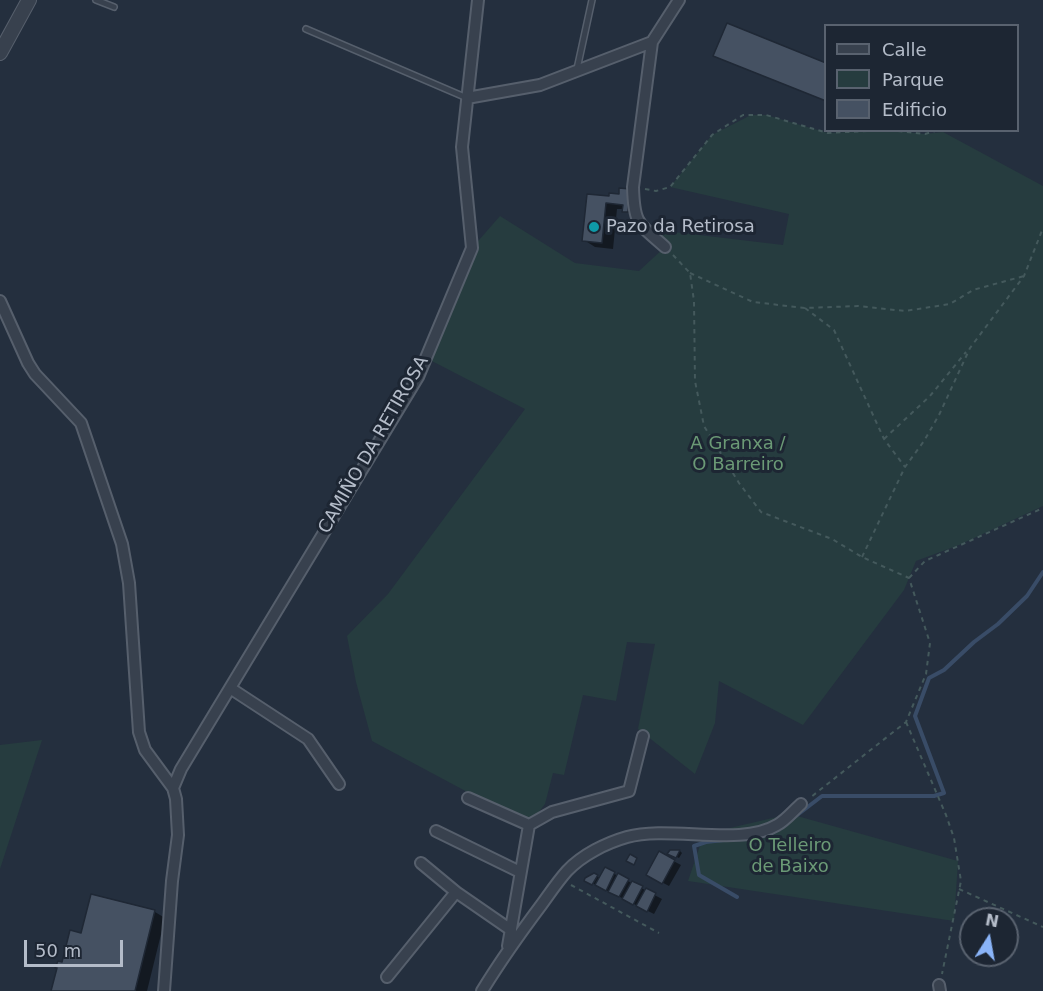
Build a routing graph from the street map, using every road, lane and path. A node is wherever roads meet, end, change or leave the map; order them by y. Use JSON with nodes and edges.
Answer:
{"nodes":[{"id":1,"x":29,"y":0,"type":"edge"},
{"id":2,"x":96,"y":0,"type":"edge"},
{"id":3,"x":478,"y":0,"type":"edge"},
{"id":4,"x":592,"y":0,"type":"edge"},
{"id":5,"x":679,"y":0,"type":"edge"},
{"id":6,"x":114,"y":7,"type":"dead end"},
{"id":7,"x":306,"y":29,"type":"dead end"},
{"id":8,"x":652,"y":42,"type":"junction"},
{"id":9,"x":0,"y":53,"type":"edge"},
{"id":10,"x":577,"y":71,"type":"junction"},
{"id":11,"x":467,"y":98,"type":"junction"},
{"id":12,"x":824,"y":132,"type":"edge"},
{"id":13,"x":825,"y":132,"type":"edge"},
{"id":14,"x":848,"y":132,"type":"edge"},
{"id":15,"x":906,"y":132,"type":"edge"},
{"id":16,"x":932,"y":132,"type":"edge"},
{"id":17,"x":633,"y":187,"type":"junction"},
{"id":18,"x":1043,"y":228,"type":"edge"},
{"id":19,"x":665,"y":247,"type":"joint"},
{"id":20,"x":690,"y":273,"type":"junction"},
{"id":21,"x":1024,"y":276,"type":"junction"},
{"id":22,"x":0,"y":301,"type":"edge"},
{"id":23,"x":805,"y":308,"type":"junction"},
{"id":24,"x":970,"y":348,"type":"junction"},
{"id":25,"x":884,"y":439,"type":"junction"},
{"id":26,"x":905,"y":467,"type":"junction"},
{"id":27,"x":1043,"y":508,"type":"edge"},
{"id":28,"x":862,"y":557,"type":"junction"},
{"id":29,"x":909,"y":578,"type":"junction"},
{"id":30,"x":230,"y":688,"type":"junction"},
{"id":31,"x":906,"y":722,"type":"junction"},
{"id":32,"x":643,"y":736,"type":"dead end"},
{"id":33,"x":339,"y":784,"type":"dead end"},
{"id":34,"x":173,"y":788,"type":"junction"},
{"id":35,"x":468,"y":798,"type":"dead end"},
{"id":36,"x":801,"y":804,"type":"joint"},
{"id":37,"x":530,"y":825,"type":"junction"},
{"id":38,"x":436,"y":831,"type":"dead end"},
{"id":39,"x":421,"y":863,"type":"dead end"},
{"id":40,"x":520,"y":872,"type":"junction"},
{"id":41,"x":561,"y":880,"type":"junction"},
{"id":42,"x":959,"y":889,"type":"junction"},
{"id":43,"x":456,"y":892,"type":"junction"},
{"id":44,"x":1043,"y":927,"type":"edge"},
{"id":45,"x":511,"y":930,"type":"junction"},
{"id":46,"x":660,"y":933,"type":"dead end"},
{"id":47,"x":508,"y":949,"type":"junction"},
{"id":48,"x":387,"y":977,"type":"dead end"},
{"id":49,"x":940,"y":988,"type":"edge"},
{"id":50,"x":164,"y":991,"type":"edge"},
{"id":51,"x":482,"y":991,"type":"edge"}],
"edges":[{"from":1,"to":9,"type":"street"},
{"from":2,"to":6,"type":"lane"},
{"from":3,"to":11,"type":"street","name":"CAMIÑO DA RETIROSA"},
{"from":4,"to":10,"type":"lane"},
{"from":5,"to":8,"type":"street"},
{"from":7,"to":11,"type":"lane"},
{"from":8,"to":10,"type":"street"},
{"from":8,"to":17,"type":"street"},
{"from":10,"to":11,"type":"street"},
{"from":11,"to":30,"type":"street","name":"CAMIÑO DA RETIROSA"},
{"from":12,"to":17,"type":"path"},
{"from":13,"to":14,"type":"path"},
{"from":15,"to":16,"type":"path"},
{"from":17,"to":19,"type":"street"},
{"from":18,"to":21,"type":"path"},
{"from":19,"to":20,"type":"path"},
{"from":20,"to":23,"type":"path"},
{"from":20,"to":28,"type":"path"},
{"from":21,"to":23,"type":"path"},
{"from":21,"to":24,"type":"path"},
{"from":22,"to":34,"type":"street"},
{"from":23,"to":25,"type":"path"},
{"from":24,"to":25,"type":"path"},
{"from":24,"to":26,"type":"path"},
{"from":25,"to":26,"type":"path"},
{"from":26,"to":28,"type":"path"},
{"from":27,"to":29,"type":"path"},
{"from":28,"to":29,"type":"path"},
{"from":29,"to":31,"type":"path"},
{"from":30,"to":33,"type":"street"},
{"from":30,"to":34,"type":"street","name":"CAMIÑO DA RETIROSA"},
{"from":31,"to":36,"type":"path"},
{"from":31,"to":42,"type":"path"},
{"from":32,"to":37,"type":"street"},
{"from":34,"to":50,"type":"street"},
{"from":35,"to":37,"type":"street"},
{"from":36,"to":41,"type":"street"},
{"from":37,"to":40,"type":"street"},
{"from":38,"to":40,"type":"street"},
{"from":39,"to":43,"type":"street"},
{"from":40,"to":45,"type":"street"},
{"from":41,"to":46,"type":"path"},
{"from":41,"to":47,"type":"street"},
{"from":42,"to":44,"type":"path"},
{"from":42,"to":49,"type":"path"},
{"from":43,"to":45,"type":"street"},
{"from":43,"to":48,"type":"street"},
{"from":45,"to":47,"type":"street"},
{"from":47,"to":51,"type":"street"}]}
